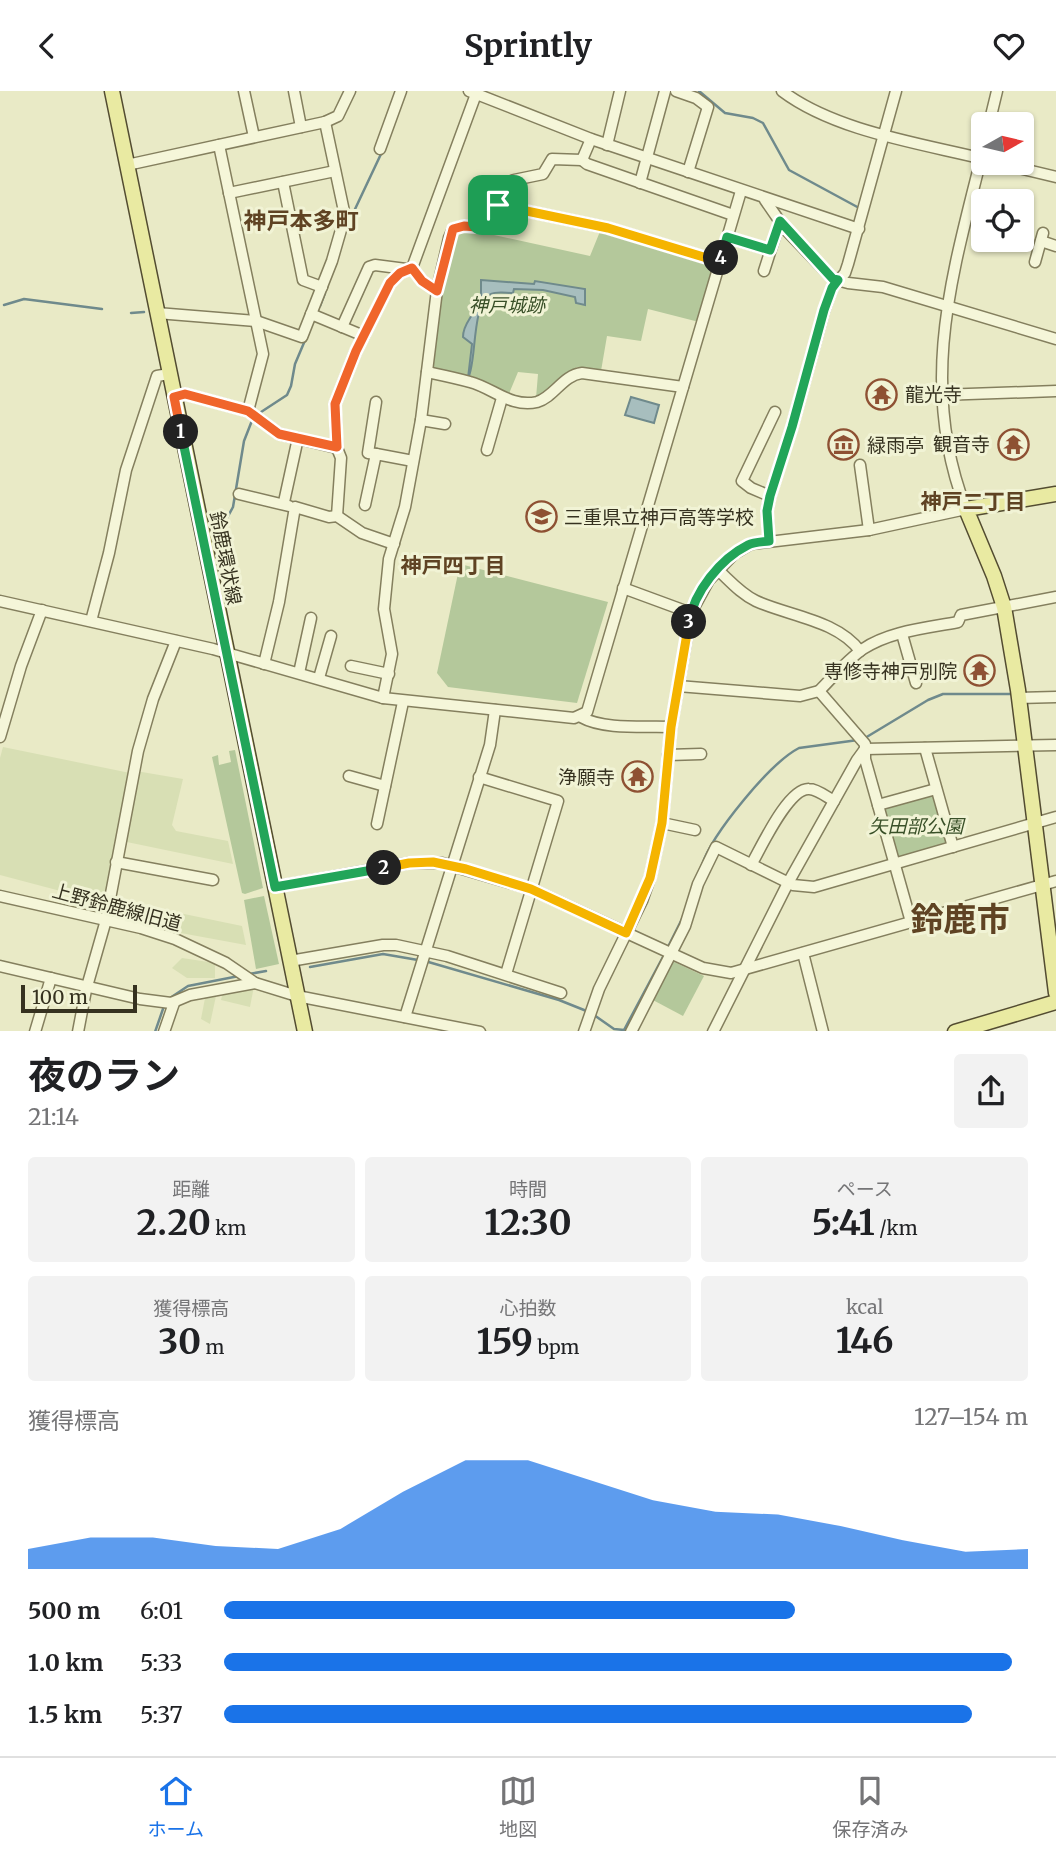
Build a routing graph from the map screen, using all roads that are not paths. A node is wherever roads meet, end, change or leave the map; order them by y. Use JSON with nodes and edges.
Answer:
{"nodes":[{"id":1,"x":112,"y":91,"type":"edge"},
{"id":2,"x":244,"y":91,"type":"edge"},
{"id":3,"x":294,"y":91,"type":"edge"},
{"id":4,"x":350,"y":91,"type":"edge"},
{"id":5,"x":401,"y":91,"type":"edge"},
{"id":6,"x":620,"y":91,"type":"edge"},
{"id":7,"x":666,"y":91,"type":"edge"},
{"id":8,"x":676,"y":91,"type":"edge"},
{"id":9,"x":782,"y":91,"type":"edge"},
{"id":10,"x":896,"y":91,"type":"edge"},
{"id":11,"x":997,"y":91,"type":"edge"},
{"id":12,"x":476,"y":92,"type":"edge"},
{"id":13,"x":992,"y":112,"type":"edge"},
{"id":14,"x":325,"y":122,"type":"junction"},
{"id":15,"x":301,"y":127,"type":"junction"},
{"id":16,"x":884,"y":134,"type":"junction"},
{"id":17,"x":254,"y":137,"type":"junction"},
{"id":18,"x":591,"y":139,"type":"junction"},
{"id":19,"x":219,"y":145,"type":"junction"},
{"id":20,"x":607,"y":145,"type":"junction"},
{"id":21,"x":380,"y":149,"type":"dead end"},
{"id":22,"x":971,"y":152,"type":"edge"},
{"id":23,"x":648,"y":158,"type":"junction"},
{"id":24,"x":582,"y":160,"type":"junction"},
{"id":25,"x":127,"y":165,"type":"junction"},
{"id":26,"x":335,"y":171,"type":"junction"},
{"id":27,"x":688,"y":172,"type":"junction"},
{"id":28,"x":1034,"y":172,"type":"edge"},
{"id":29,"x":978,"y":175,"type":"edge"},
{"id":30,"x":1056,"y":177,"type":"edge"},
{"id":31,"x":283,"y":182,"type":"junction"},
{"id":32,"x":640,"y":183,"type":"junction"},
{"id":33,"x":741,"y":191,"type":"junction"},
{"id":34,"x":229,"y":193,"type":"junction"},
{"id":35,"x":765,"y":200,"type":"junction"},
{"id":36,"x":498,"y":205,"type":"junction"},
{"id":37,"x":733,"y":215,"type":"junction"},
{"id":38,"x":780,"y":221,"type":"junction"},
{"id":39,"x":859,"y":229,"type":"junction"},
{"id":40,"x":727,"y":237,"type":"junction"},
{"id":41,"x":1056,"y":246,"type":"edge"},
{"id":42,"x":770,"y":250,"type":"junction"},
{"id":43,"x":720,"y":262,"type":"junction"},
{"id":44,"x":1035,"y":263,"type":"dead end"},
{"id":45,"x":409,"y":269,"type":"junction"},
{"id":46,"x":764,"y":271,"type":"dead end"},
{"id":47,"x":838,"y":280,"type":"junction"},
{"id":48,"x":322,"y":287,"type":"junction"},
{"id":49,"x":437,"y":291,"type":"junction"},
{"id":50,"x":948,"y":307,"type":"junction"},
{"id":51,"x":157,"y":313,"type":"junction"},
{"id":52,"x":314,"y":315,"type":"junction"},
{"id":53,"x":256,"y":321,"type":"junction"},
{"id":54,"x":342,"y":327,"type":"junction"},
{"id":55,"x":364,"y":335,"type":"junction"},
{"id":56,"x":1056,"y":339,"type":"edge"},
{"id":57,"x":427,"y":372,"type":"junction"},
{"id":58,"x":169,"y":374,"type":"junction"},
{"id":59,"x":682,"y":387,"type":"junction"},
{"id":60,"x":1056,"y":391,"type":"edge"},
{"id":61,"x":940,"y":395,"type":"junction"},
{"id":62,"x":174,"y":397,"type":"junction"},
{"id":63,"x":502,"y":398,"type":"junction"},
{"id":64,"x":376,"y":402,"type":"dead end"},
{"id":65,"x":775,"y":412,"type":"dead end"},
{"id":66,"x":252,"y":414,"type":"junction"},
{"id":67,"x":421,"y":420,"type":"junction"},
{"id":68,"x":445,"y":424,"type":"dead end"},
{"id":69,"x":298,"y":438,"type":"junction"},
{"id":70,"x":337,"y":447,"type":"junction"},
{"id":71,"x":487,"y":450,"type":"dead end"},
{"id":72,"x":376,"y":454,"type":"junction"},
{"id":73,"x":413,"y":461,"type":"junction"},
{"id":74,"x":860,"y":465,"type":"dead end"},
{"id":75,"x":239,"y":494,"type":"dead end"},
{"id":76,"x":1056,"y":494,"type":"edge"},
{"id":77,"x":770,"y":496,"type":"junction"},
{"id":78,"x":284,"y":502,"type":"dead end"},
{"id":79,"x":365,"y":505,"type":"dead end"},
{"id":80,"x":295,"y":507,"type":"junction"},
{"id":81,"x":966,"y":509,"type":"junction"},
{"id":82,"x":337,"y":516,"type":"junction"},
{"id":83,"x":869,"y":530,"type":"junction"},
{"id":84,"x":769,"y":541,"type":"junction"},
{"id":85,"x":394,"y":544,"type":"junction"},
{"id":86,"x":718,"y":570,"type":"junction"},
{"id":87,"x":623,"y":588,"type":"junction"},
{"id":88,"x":1056,"y":597,"type":"edge"},
{"id":89,"x":0,"y":601,"type":"edge"},
{"id":90,"x":1004,"y":607,"type":"junction"},
{"id":91,"x":41,"y":610,"type":"junction"},
{"id":92,"x":691,"y":613,"type":"junction"},
{"id":93,"x":311,"y":618,"type":"dead end"},
{"id":94,"x":91,"y":621,"type":"junction"},
{"id":95,"x":902,"y":634,"type":"junction"},
{"id":96,"x":331,"y":636,"type":"dead end"},
{"id":97,"x":176,"y":641,"type":"junction"},
{"id":98,"x":860,"y":651,"type":"junction"},
{"id":99,"x":226,"y":654,"type":"junction"},
{"id":100,"x":264,"y":664,"type":"junction"},
{"id":101,"x":351,"y":666,"type":"dead end"},
{"id":102,"x":299,"y":673,"type":"junction"},
{"id":103,"x":388,"y":674,"type":"junction"},
{"id":104,"x":318,"y":678,"type":"junction"},
{"id":105,"x":916,"y":683,"type":"dead end"},
{"id":106,"x":678,"y":686,"type":"junction"},
{"id":107,"x":819,"y":691,"type":"junction"},
{"id":108,"x":1018,"y":695,"type":"junction"},
{"id":109,"x":1056,"y":697,"type":"edge"},
{"id":110,"x":383,"y":698,"type":"junction"},
{"id":111,"x":403,"y":702,"type":"junction"},
{"id":112,"x":495,"y":710,"type":"junction"},
{"id":113,"x":581,"y":717,"type":"junction"},
{"id":114,"x":671,"y":727,"type":"junction"},
{"id":115,"x":0,"y":737,"type":"edge"},
{"id":116,"x":862,"y":743,"type":"junction"},
{"id":117,"x":1024,"y":745,"type":"junction"},
{"id":118,"x":1056,"y":745,"type":"edge"},
{"id":119,"x":925,"y":748,"type":"junction"},
{"id":120,"x":701,"y":754,"type":"dead end"},
{"id":121,"x":668,"y":755,"type":"junction"},
{"id":122,"x":349,"y":776,"type":"dead end"},
{"id":123,"x":479,"y":777,"type":"junction"},
{"id":124,"x":385,"y":786,"type":"junction"},
{"id":125,"x":936,"y":789,"type":"junction"},
{"id":126,"x":834,"y":801,"type":"junction"},
{"id":127,"x":878,"y":805,"type":"junction"},
{"id":128,"x":1056,"y":817,"type":"edge"},
{"id":129,"x":662,"y":823,"type":"junction"},
{"id":130,"x":377,"y":824,"type":"dead end"},
{"id":131,"x":1034,"y":824,"type":"junction"},
{"id":132,"x":695,"y":830,"type":"dead end"},
{"id":133,"x":953,"y":847,"type":"junction"},
{"id":134,"x":116,"y":862,"type":"junction"},
{"id":135,"x":895,"y":864,"type":"junction"},
{"id":136,"x":452,"y":865,"type":"junction"},
{"id":137,"x":751,"y":865,"type":"junction"},
{"id":138,"x":213,"y":880,"type":"dead end"},
{"id":139,"x":788,"y":883,"type":"junction"},
{"id":140,"x":1049,"y":883,"type":"edge"},
{"id":141,"x":275,"y":887,"type":"junction"},
{"id":142,"x":531,"y":889,"type":"junction"},
{"id":143,"x":0,"y":895,"type":"edge"},
{"id":144,"x":106,"y":920,"type":"junction"},
{"id":145,"x":911,"y":922,"type":"junction"},
{"id":146,"x":626,"y":933,"type":"junction"},
{"id":147,"x":667,"y":952,"type":"junction"},
{"id":148,"x":803,"y":953,"type":"junction"},
{"id":149,"x":424,"y":957,"type":"junction"},
{"id":150,"x":290,"y":961,"type":"junction"},
{"id":151,"x":0,"y":966,"type":"edge"},
{"id":152,"x":744,"y":971,"type":"junction"},
{"id":153,"x":506,"y":974,"type":"junction"},
{"id":154,"x":51,"y":978,"type":"junction"},
{"id":155,"x":253,"y":981,"type":"junction"},
{"id":156,"x":88,"y":987,"type":"junction"},
{"id":157,"x":561,"y":993,"type":"dead end"},
{"id":158,"x":1056,"y":993,"type":"edge"},
{"id":159,"x":298,"y":996,"type":"junction"},
{"id":160,"x":1056,"y":1002,"type":"edge"},
{"id":161,"x":168,"y":1003,"type":"junction"},
{"id":162,"x":405,"y":1017,"type":"junction"},
{"id":163,"x":35,"y":1031,"type":"edge"},
{"id":164,"x":78,"y":1031,"type":"edge"},
{"id":165,"x":164,"y":1031,"type":"edge"},
{"id":166,"x":305,"y":1031,"type":"edge"},
{"id":167,"x":480,"y":1031,"type":"edge"},
{"id":168,"x":584,"y":1031,"type":"edge"},
{"id":169,"x":631,"y":1031,"type":"edge"},
{"id":170,"x":713,"y":1031,"type":"edge"},
{"id":171,"x":823,"y":1031,"type":"edge"},
{"id":172,"x":955,"y":1031,"type":"edge"}],
"edges":[{"from":1,"to":25,"type":"main road","name":"鈴鹿環状線"},
{"from":2,"to":17,"type":"street"},
{"from":3,"to":15,"type":"street"},
{"from":4,"to":14,"type":"street"},
{"from":5,"to":21,"type":"street"},
{"from":6,"to":20,"type":"street"},
{"from":7,"to":23,"type":"street"},
{"from":8,"to":27,"type":"street"},
{"from":9,"to":16,"type":"street"},
{"from":10,"to":16,"type":"street"},
{"from":11,"to":13,"type":"street"},
{"from":12,"to":18,"type":"street"},
{"from":12,"to":45,"type":"street"},
{"from":14,"to":15,"type":"street"},
{"from":14,"to":26,"type":"street"},
{"from":15,"to":17,"type":"street"},
{"from":16,"to":22,"type":"street"},
{"from":16,"to":39,"type":"street"},
{"from":17,"to":19,"type":"street"},
{"from":18,"to":20,"type":"street"},
{"from":18,"to":24,"type":"street"},
{"from":19,"to":25,"type":"street"},
{"from":19,"to":34,"type":"street"},
{"from":20,"to":23,"type":"street"},
{"from":23,"to":27,"type":"street"},
{"from":23,"to":32,"type":"street"},
{"from":24,"to":32,"type":"street"},
{"from":24,"to":36,"type":"street"},
{"from":25,"to":51,"type":"main road","name":"鈴鹿環状線"},
{"from":26,"to":31,"type":"street"},
{"from":26,"to":48,"type":"street"},
{"from":27,"to":33,"type":"street"},
{"from":28,"to":30,"type":"street"},
{"from":29,"to":50,"type":"street"},
{"from":31,"to":34,"type":"street"},
{"from":31,"to":48,"type":"street"},
{"from":32,"to":37,"type":"street"},
{"from":33,"to":35,"type":"street"},
{"from":33,"to":37,"type":"street"},
{"from":34,"to":53,"type":"street"},
{"from":35,"to":38,"type":"street"},
{"from":35,"to":39,"type":"street"},
{"from":36,"to":43,"type":"street"},
{"from":36,"to":49,"type":"street"},
{"from":37,"to":40,"type":"street"},
{"from":38,"to":42,"type":"street"},
{"from":38,"to":47,"type":"street"},
{"from":39,"to":47,"type":"street"},
{"from":40,"to":42,"type":"street"},
{"from":40,"to":43,"type":"street"},
{"from":41,"to":44,"type":"street"},
{"from":42,"to":46,"type":"street"},
{"from":43,"to":59,"type":"street"},
{"from":45,"to":49,"type":"street"},
{"from":45,"to":54,"type":"street"},
{"from":45,"to":55,"type":"street"},
{"from":47,"to":50,"type":"street"},
{"from":47,"to":77,"type":"street"},
{"from":48,"to":52,"type":"street"},
{"from":49,"to":57,"type":"street"},
{"from":50,"to":56,"type":"street"},
{"from":50,"to":61,"type":"street"},
{"from":51,"to":53,"type":"street"},
{"from":51,"to":58,"type":"main road","name":"鈴鹿環状線"},
{"from":52,"to":53,"type":"street"},
{"from":52,"to":54,"type":"street"},
{"from":53,"to":66,"type":"street"},
{"from":54,"to":55,"type":"street"},
{"from":55,"to":70,"type":"street"},
{"from":57,"to":63,"type":"street"},
{"from":57,"to":67,"type":"street"},
{"from":58,"to":62,"type":"main road","name":"鈴鹿環状線"},
{"from":58,"to":94,"type":"street"},
{"from":59,"to":63,"type":"street"},
{"from":59,"to":87,"type":"street"},
{"from":60,"to":61,"type":"street"},
{"from":61,"to":81,"type":"street"},
{"from":62,"to":66,"type":"street"},
{"from":62,"to":99,"type":"main road","name":"鈴鹿環状線"},
{"from":63,"to":71,"type":"street"},
{"from":64,"to":72,"type":"street"},
{"from":65,"to":77,"type":"street"},
{"from":66,"to":69,"type":"street"},
{"from":67,"to":68,"type":"street"},
{"from":67,"to":73,"type":"street"},
{"from":69,"to":70,"type":"street"},
{"from":69,"to":78,"type":"street"},
{"from":70,"to":82,"type":"street"},
{"from":72,"to":73,"type":"street"},
{"from":72,"to":79,"type":"street"},
{"from":73,"to":85,"type":"street"},
{"from":74,"to":83,"type":"street"},
{"from":75,"to":80,"type":"street"},
{"from":76,"to":81,"type":"main road"},
{"from":77,"to":84,"type":"street"},
{"from":80,"to":82,"type":"street"},
{"from":80,"to":100,"type":"street"},
{"from":81,"to":83,"type":"street"},
{"from":81,"to":90,"type":"main road"},
{"from":82,"to":85,"type":"street"},
{"from":83,"to":84,"type":"street"},
{"from":84,"to":86,"type":"street"},
{"from":85,"to":103,"type":"street"},
{"from":86,"to":92,"type":"street"},
{"from":86,"to":98,"type":"street"},
{"from":87,"to":92,"type":"street"},
{"from":87,"to":113,"type":"street"},
{"from":88,"to":90,"type":"street"},
{"from":89,"to":91,"type":"street"},
{"from":90,"to":95,"type":"street"},
{"from":90,"to":108,"type":"main road"},
{"from":91,"to":94,"type":"street"},
{"from":91,"to":115,"type":"street"},
{"from":92,"to":106,"type":"street"},
{"from":93,"to":102,"type":"street"},
{"from":94,"to":97,"type":"street"},
{"from":95,"to":98,"type":"street"},
{"from":95,"to":105,"type":"street"},
{"from":96,"to":104,"type":"street"},
{"from":97,"to":99,"type":"street"},
{"from":97,"to":134,"type":"street"},
{"from":98,"to":107,"type":"street"},
{"from":99,"to":100,"type":"street"},
{"from":99,"to":141,"type":"main road","name":"鈴鹿環状線"},
{"from":100,"to":102,"type":"street"},
{"from":101,"to":103,"type":"street"},
{"from":102,"to":104,"type":"street"},
{"from":103,"to":110,"type":"street"},
{"from":104,"to":110,"type":"street"},
{"from":106,"to":107,"type":"street"},
{"from":106,"to":114,"type":"street"},
{"from":107,"to":116,"type":"street"},
{"from":108,"to":109,"type":"street"},
{"from":108,"to":117,"type":"main road"},
{"from":110,"to":111,"type":"street"},
{"from":111,"to":112,"type":"street"},
{"from":111,"to":124,"type":"street"},
{"from":112,"to":113,"type":"street"},
{"from":112,"to":123,"type":"street"},
{"from":113,"to":114,"type":"street"},
{"from":114,"to":121,"type":"street"},
{"from":116,"to":119,"type":"street"},
{"from":116,"to":126,"type":"street"},
{"from":116,"to":127,"type":"street"},
{"from":117,"to":118,"type":"street"},
{"from":117,"to":119,"type":"street"},
{"from":117,"to":131,"type":"main road"},
{"from":119,"to":125,"type":"street"},
{"from":120,"to":121,"type":"street"},
{"from":121,"to":129,"type":"street"},
{"from":122,"to":124,"type":"street"},
{"from":123,"to":136,"type":"street"},
{"from":123,"to":142,"type":"street"},
{"from":124,"to":130,"type":"street"},
{"from":125,"to":127,"type":"street"},
{"from":125,"to":133,"type":"street"},
{"from":126,"to":137,"type":"street"},
{"from":126,"to":139,"type":"street"},
{"from":127,"to":135,"type":"street"},
{"from":128,"to":131,"type":"street"},
{"from":129,"to":132,"type":"street"},
{"from":129,"to":146,"type":"street"},
{"from":131,"to":133,"type":"street"},
{"from":131,"to":140,"type":"main road"},
{"from":133,"to":135,"type":"street"},
{"from":134,"to":138,"type":"street"},
{"from":134,"to":144,"type":"street"},
{"from":135,"to":139,"type":"street"},
{"from":135,"to":145,"type":"street"},
{"from":136,"to":141,"type":"street"},
{"from":136,"to":142,"type":"street"},
{"from":136,"to":149,"type":"street"},
{"from":137,"to":139,"type":"street"},
{"from":137,"to":147,"type":"street"},
{"from":139,"to":152,"type":"street"},
{"from":140,"to":145,"type":"street"},
{"from":140,"to":158,"type":"main road"},
{"from":141,"to":150,"type":"main road","name":"鈴鹿環状線"},
{"from":142,"to":146,"type":"street"},
{"from":142,"to":153,"type":"street"},
{"from":143,"to":144,"type":"street","name":"上野鈴鹿線旧道"},
{"from":144,"to":155,"type":"street","name":"上野鈴鹿線旧道"},
{"from":144,"to":156,"type":"street"},
{"from":145,"to":148,"type":"street"},
{"from":146,"to":147,"type":"street"},
{"from":146,"to":168,"type":"street"},
{"from":147,"to":152,"type":"street"},
{"from":147,"to":169,"type":"street"},
{"from":148,"to":152,"type":"street"},
{"from":148,"to":171,"type":"street"},
{"from":149,"to":150,"type":"street"},
{"from":149,"to":153,"type":"street"},
{"from":149,"to":162,"type":"street"},
{"from":150,"to":159,"type":"main road","name":"鈴鹿環状線"},
{"from":151,"to":154,"type":"street"},
{"from":152,"to":170,"type":"street"},
{"from":153,"to":157,"type":"street"},
{"from":154,"to":156,"type":"street"},
{"from":154,"to":163,"type":"street"},
{"from":155,"to":159,"type":"street","name":"上野鈴鹿線旧道"},
{"from":155,"to":161,"type":"street"},
{"from":156,"to":161,"type":"street"},
{"from":156,"to":164,"type":"street"},
{"from":159,"to":162,"type":"street","name":"上野鈴鹿線旧道"},
{"from":159,"to":166,"type":"main road","name":"鈴鹿環状線"},
{"from":160,"to":172,"type":"main road"},
{"from":161,"to":165,"type":"street"},
{"from":162,"to":167,"type":"street","name":"上野鈴鹿線旧道"}]}
